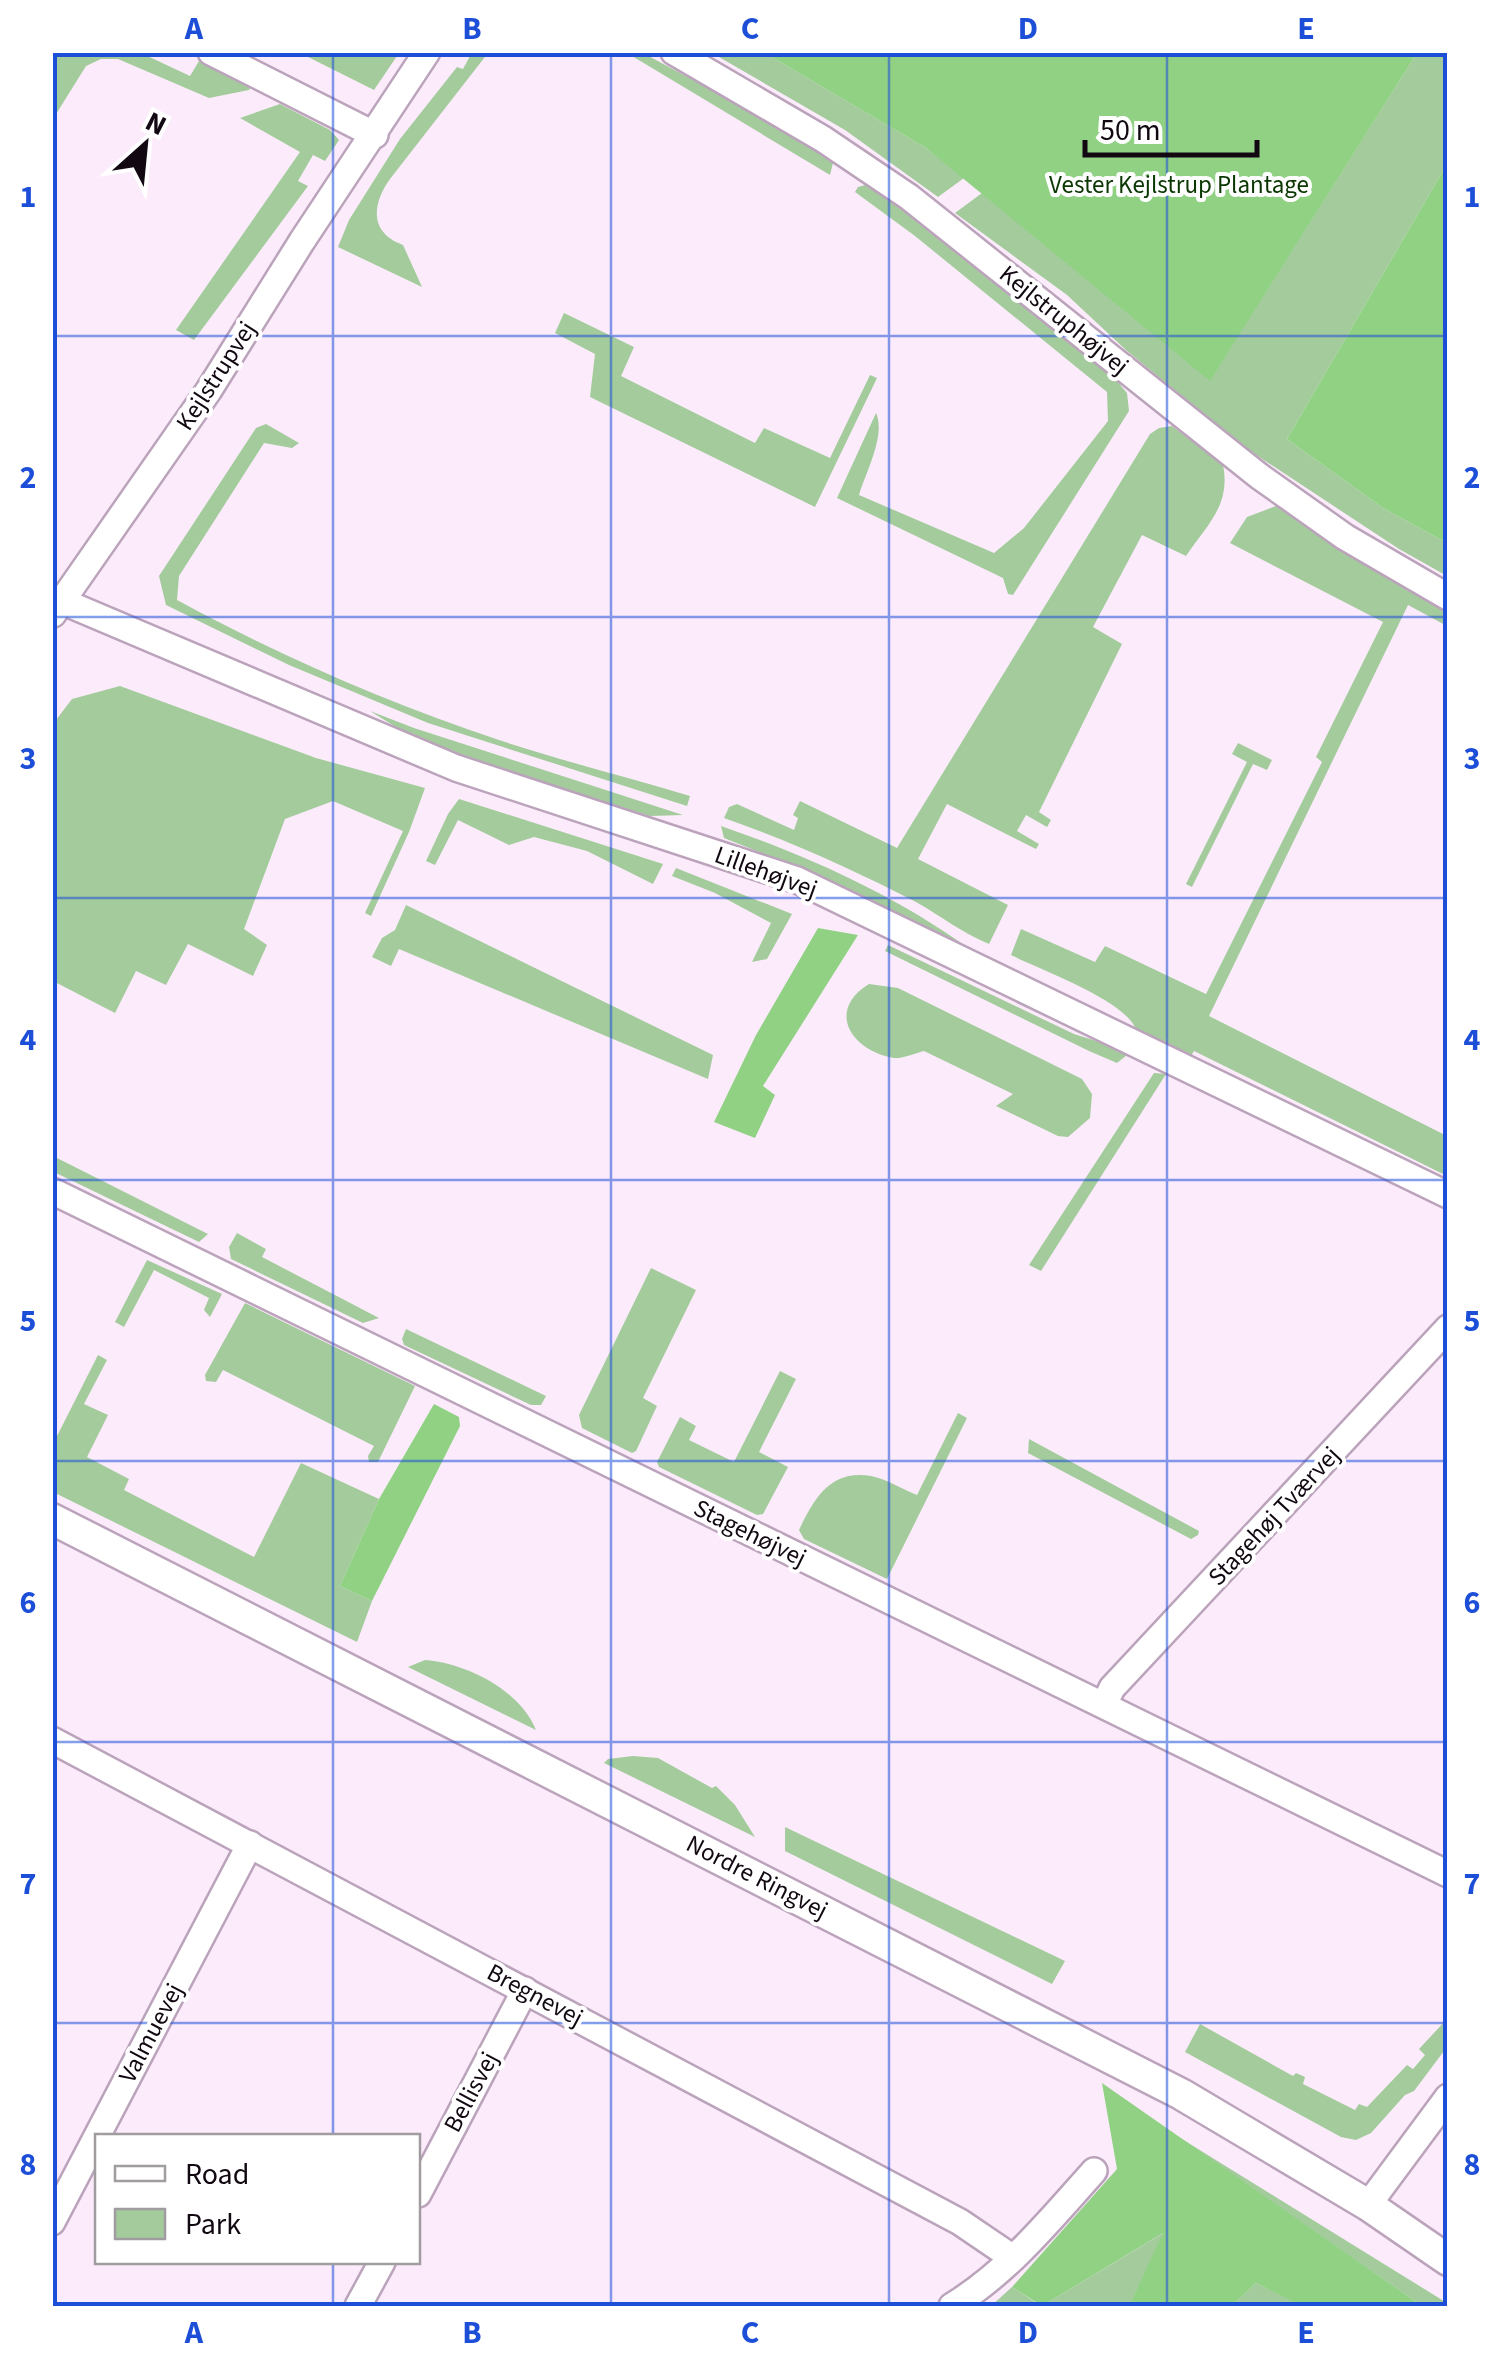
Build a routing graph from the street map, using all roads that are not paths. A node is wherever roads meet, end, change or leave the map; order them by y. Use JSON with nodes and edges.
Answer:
{"nodes":[{"id":1,"x":210,"y":52,"type":"edge"},
{"id":2,"x":428,"y":52,"type":"edge"},
{"id":3,"x":674,"y":52,"type":"edge"},
{"id":4,"x":374,"y":136,"type":"junction"},
{"id":5,"x":1448,"y":597,"type":"edge"},
{"id":6,"x":56,"y":604,"type":"edge"},
{"id":7,"x":52,"y":1190,"type":"edge"},
{"id":8,"x":1448,"y":1195,"type":"edge"},
{"id":9,"x":1448,"y":1328,"type":"edge"},
{"id":10,"x":52,"y":1520,"type":"edge"},
{"id":11,"x":1104,"y":1705,"type":"junction"},
{"id":12,"x":52,"y":1740,"type":"edge"},
{"id":13,"x":250,"y":1844,"type":"junction"},
{"id":14,"x":1448,"y":1874,"type":"edge"},
{"id":15,"x":525,"y":1990,"type":"junction"},
{"id":16,"x":1448,"y":2097,"type":"edge"},
{"id":17,"x":98,"y":2134,"type":"edge"},
{"id":18,"x":95,"y":2140,"type":"edge"},
{"id":19,"x":1094,"y":2170,"type":"dead end"},
{"id":20,"x":420,"y":2190,"type":"edge"},
{"id":21,"x":1368,"y":2205,"type":"junction"},
{"id":22,"x":52,"y":2222,"type":"edge"},
{"id":23,"x":1013,"y":2258,"type":"junction"},
{"id":24,"x":1448,"y":2260,"type":"edge"},
{"id":25,"x":381,"y":2264,"type":"edge"},
{"id":26,"x":358,"y":2306,"type":"edge"},
{"id":27,"x":952,"y":2306,"type":"edge"}],
"edges":[{"from":1,"to":4,"type":"street"},
{"from":2,"to":4,"type":"street","name":"Kejlstrupvej"},
{"from":3,"to":5,"type":"street","name":"Kejlstruphøjvej"},
{"from":4,"to":6,"type":"street","name":"Kejlstrupvej"},
{"from":6,"to":8,"type":"street","name":"Lillehøjvej"},
{"from":7,"to":11,"type":"street","name":"Stagehøjvej"},
{"from":9,"to":11,"type":"street","name":"Stagehøj Tværvej"},
{"from":10,"to":21,"type":"main road","name":"Nordre Ringvej"},
{"from":11,"to":14,"type":"street","name":"Stagehøjvej"},
{"from":12,"to":13,"type":"street","name":"Bregnevej"},
{"from":13,"to":15,"type":"street","name":"Bregnevej"},
{"from":13,"to":17,"type":"street","name":"Valmuevej"},
{"from":15,"to":20,"type":"street","name":"Bellisvej"},
{"from":15,"to":23,"type":"street","name":"Bregnevej"},
{"from":16,"to":21,"type":"street"},
{"from":18,"to":22,"type":"street","name":"Valmuevej"},
{"from":19,"to":23,"type":"street"},
{"from":21,"to":24,"type":"main road","name":"Nordre Ringvej"},
{"from":23,"to":27,"type":"street"},
{"from":25,"to":26,"type":"street"}]}
